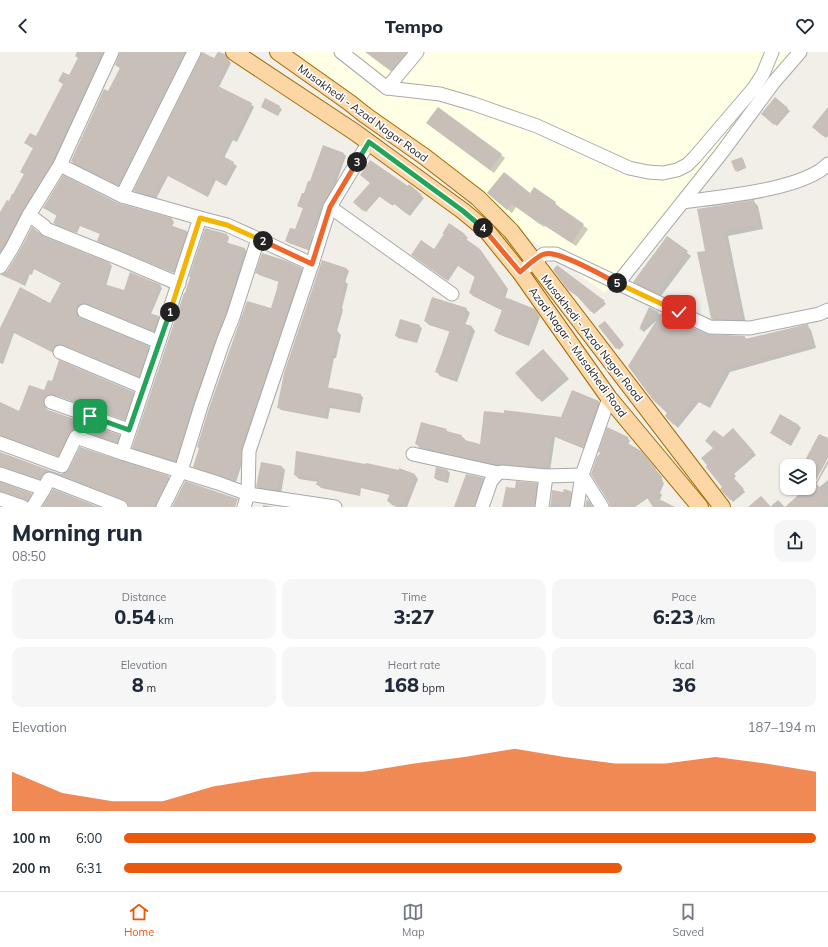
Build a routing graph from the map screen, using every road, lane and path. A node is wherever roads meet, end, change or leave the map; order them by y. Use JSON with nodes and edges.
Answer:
{"nodes":[{"id":1,"x":112,"y":52,"type":"edge"},
{"id":2,"x":194,"y":52,"type":"edge"},
{"id":3,"x":234,"y":52,"type":"edge"},
{"id":4,"x":278,"y":52,"type":"edge"},
{"id":5,"x":341,"y":52,"type":"edge"},
{"id":6,"x":417,"y":52,"type":"edge"},
{"id":7,"x":772,"y":52,"type":"edge"},
{"id":8,"x":800,"y":52,"type":"edge"},
{"id":9,"x":387,"y":88,"type":"junction"},
{"id":10,"x":365,"y":115,"type":"junction"},
{"id":11,"x":356,"y":133,"type":"junction"},
{"id":12,"x":369,"y":142,"type":"junction"},
{"id":13,"x":828,"y":164,"type":"edge"},
{"id":14,"x":60,"y":165,"type":"junction"},
{"id":15,"x":122,"y":196,"type":"junction"},
{"id":16,"x":683,"y":202,"type":"junction"},
{"id":17,"x":330,"y":207,"type":"junction"},
{"id":18,"x":29,"y":215,"type":"junction"},
{"id":19,"x":200,"y":218,"type":"junction"},
{"id":20,"x":258,"y":239,"type":"junction"},
{"id":21,"x":533,"y":262,"type":"junction"},
{"id":22,"x":312,"y":264,"type":"junction"},
{"id":23,"x":0,"y":267,"type":"edge"},
{"id":24,"x":520,"y":272,"type":"junction"},
{"id":25,"x":618,"y":283,"type":"junction"},
{"id":26,"x":179,"y":284,"type":"junction"},
{"id":27,"x":452,"y":294,"type":"dead end"},
{"id":28,"x":84,"y":310,"type":"dead end"},
{"id":29,"x":828,"y":310,"type":"edge"},
{"id":30,"x":159,"y":342,"type":"junction"},
{"id":31,"x":60,"y":352,"type":"dead end"},
{"id":32,"x":143,"y":387,"type":"junction"},
{"id":33,"x":609,"y":398,"type":"junction"},
{"id":34,"x":51,"y":402,"type":"dead end"},
{"id":35,"x":129,"y":430,"type":"junction"},
{"id":36,"x":0,"y":442,"type":"edge"},
{"id":37,"x":122,"y":453,"type":"junction"},
{"id":38,"x":413,"y":454,"type":"dead end"},
{"id":39,"x":181,"y":471,"type":"junction"},
{"id":40,"x":498,"y":473,"type":"junction"},
{"id":41,"x":0,"y":474,"type":"edge"},
{"id":42,"x":582,"y":475,"type":"junction"},
{"id":43,"x":546,"y":476,"type":"junction"},
{"id":44,"x":44,"y":489,"type":"junction"},
{"id":45,"x":248,"y":494,"type":"junction"},
{"id":46,"x":0,"y":499,"type":"edge"},
{"id":47,"x":312,"y":506,"type":"edge"},
{"id":48,"x":23,"y":507,"type":"edge"},
{"id":49,"x":34,"y":507,"type":"edge"},
{"id":50,"x":121,"y":507,"type":"edge"},
{"id":51,"x":163,"y":507,"type":"edge"},
{"id":52,"x":244,"y":507,"type":"edge"},
{"id":53,"x":335,"y":507,"type":"edge"},
{"id":54,"x":482,"y":507,"type":"edge"},
{"id":55,"x":542,"y":507,"type":"edge"},
{"id":56,"x":577,"y":507,"type":"edge"},
{"id":57,"x":602,"y":507,"type":"edge"},
{"id":58,"x":700,"y":507,"type":"edge"},
{"id":59,"x":722,"y":507,"type":"edge"}],
"edges":[{"from":1,"to":14,"type":"street"},
{"from":2,"to":15,"type":"street"},
{"from":3,"to":11,"type":"main road","name":"Azad Nagar - Musakhedi Road"},
{"from":4,"to":10,"type":"main road","name":"Musakhedi - Azad Nagar Road"},
{"from":5,"to":9,"type":"street"},
{"from":6,"to":9,"type":"street"},
{"from":7,"to":9,"type":"street"},
{"from":8,"to":16,"type":"street"},
{"from":10,"to":11,"type":"street"},
{"from":10,"to":21,"type":"main road","name":"Musakhedi - Azad Nagar Road"},
{"from":11,"to":12,"type":"main road","name":"Azad Nagar - Musakhedi Road"},
{"from":12,"to":17,"type":"street"},
{"from":12,"to":24,"type":"main road","name":"Azad Nagar - Musakhedi Road"},
{"from":13,"to":16,"type":"street"},
{"from":14,"to":15,"type":"street"},
{"from":14,"to":18,"type":"street"},
{"from":15,"to":19,"type":"street"},
{"from":16,"to":25,"type":"street"},
{"from":17,"to":22,"type":"street"},
{"from":17,"to":27,"type":"street"},
{"from":18,"to":23,"type":"street"},
{"from":18,"to":26,"type":"street"},
{"from":19,"to":20,"type":"street"},
{"from":19,"to":26,"type":"street"},
{"from":20,"to":22,"type":"street"},
{"from":20,"to":39,"type":"street"},
{"from":21,"to":24,"type":"street"},
{"from":21,"to":25,"type":"street"},
{"from":21,"to":59,"type":"main road","name":"Musakhedi - Azad Nagar Road"},
{"from":22,"to":45,"type":"street"},
{"from":24,"to":33,"type":"main road","name":"Azad Nagar - Musakhedi Road"},
{"from":25,"to":29,"type":"street"},
{"from":26,"to":30,"type":"street"},
{"from":28,"to":30,"type":"street"},
{"from":30,"to":32,"type":"street"},
{"from":31,"to":32,"type":"street"},
{"from":32,"to":35,"type":"street"},
{"from":33,"to":42,"type":"street"},
{"from":33,"to":58,"type":"main road","name":"Azad Nagar - Musakhedi Road"},
{"from":34,"to":35,"type":"street"},
{"from":35,"to":37,"type":"street"},
{"from":36,"to":37,"type":"street"},
{"from":37,"to":39,"type":"street"},
{"from":38,"to":40,"type":"street"},
{"from":39,"to":45,"type":"street"},
{"from":39,"to":51,"type":"street"},
{"from":40,"to":43,"type":"street"},
{"from":40,"to":54,"type":"street"},
{"from":41,"to":44,"type":"street"},
{"from":42,"to":43,"type":"street"},
{"from":42,"to":56,"type":"street"},
{"from":42,"to":57,"type":"street"},
{"from":43,"to":55,"type":"street"},
{"from":44,"to":49,"type":"street"},
{"from":44,"to":50,"type":"street"},
{"from":45,"to":47,"type":"street"},
{"from":45,"to":52,"type":"street"},
{"from":46,"to":48,"type":"street"},
{"from":47,"to":53,"type":"street"}]}
